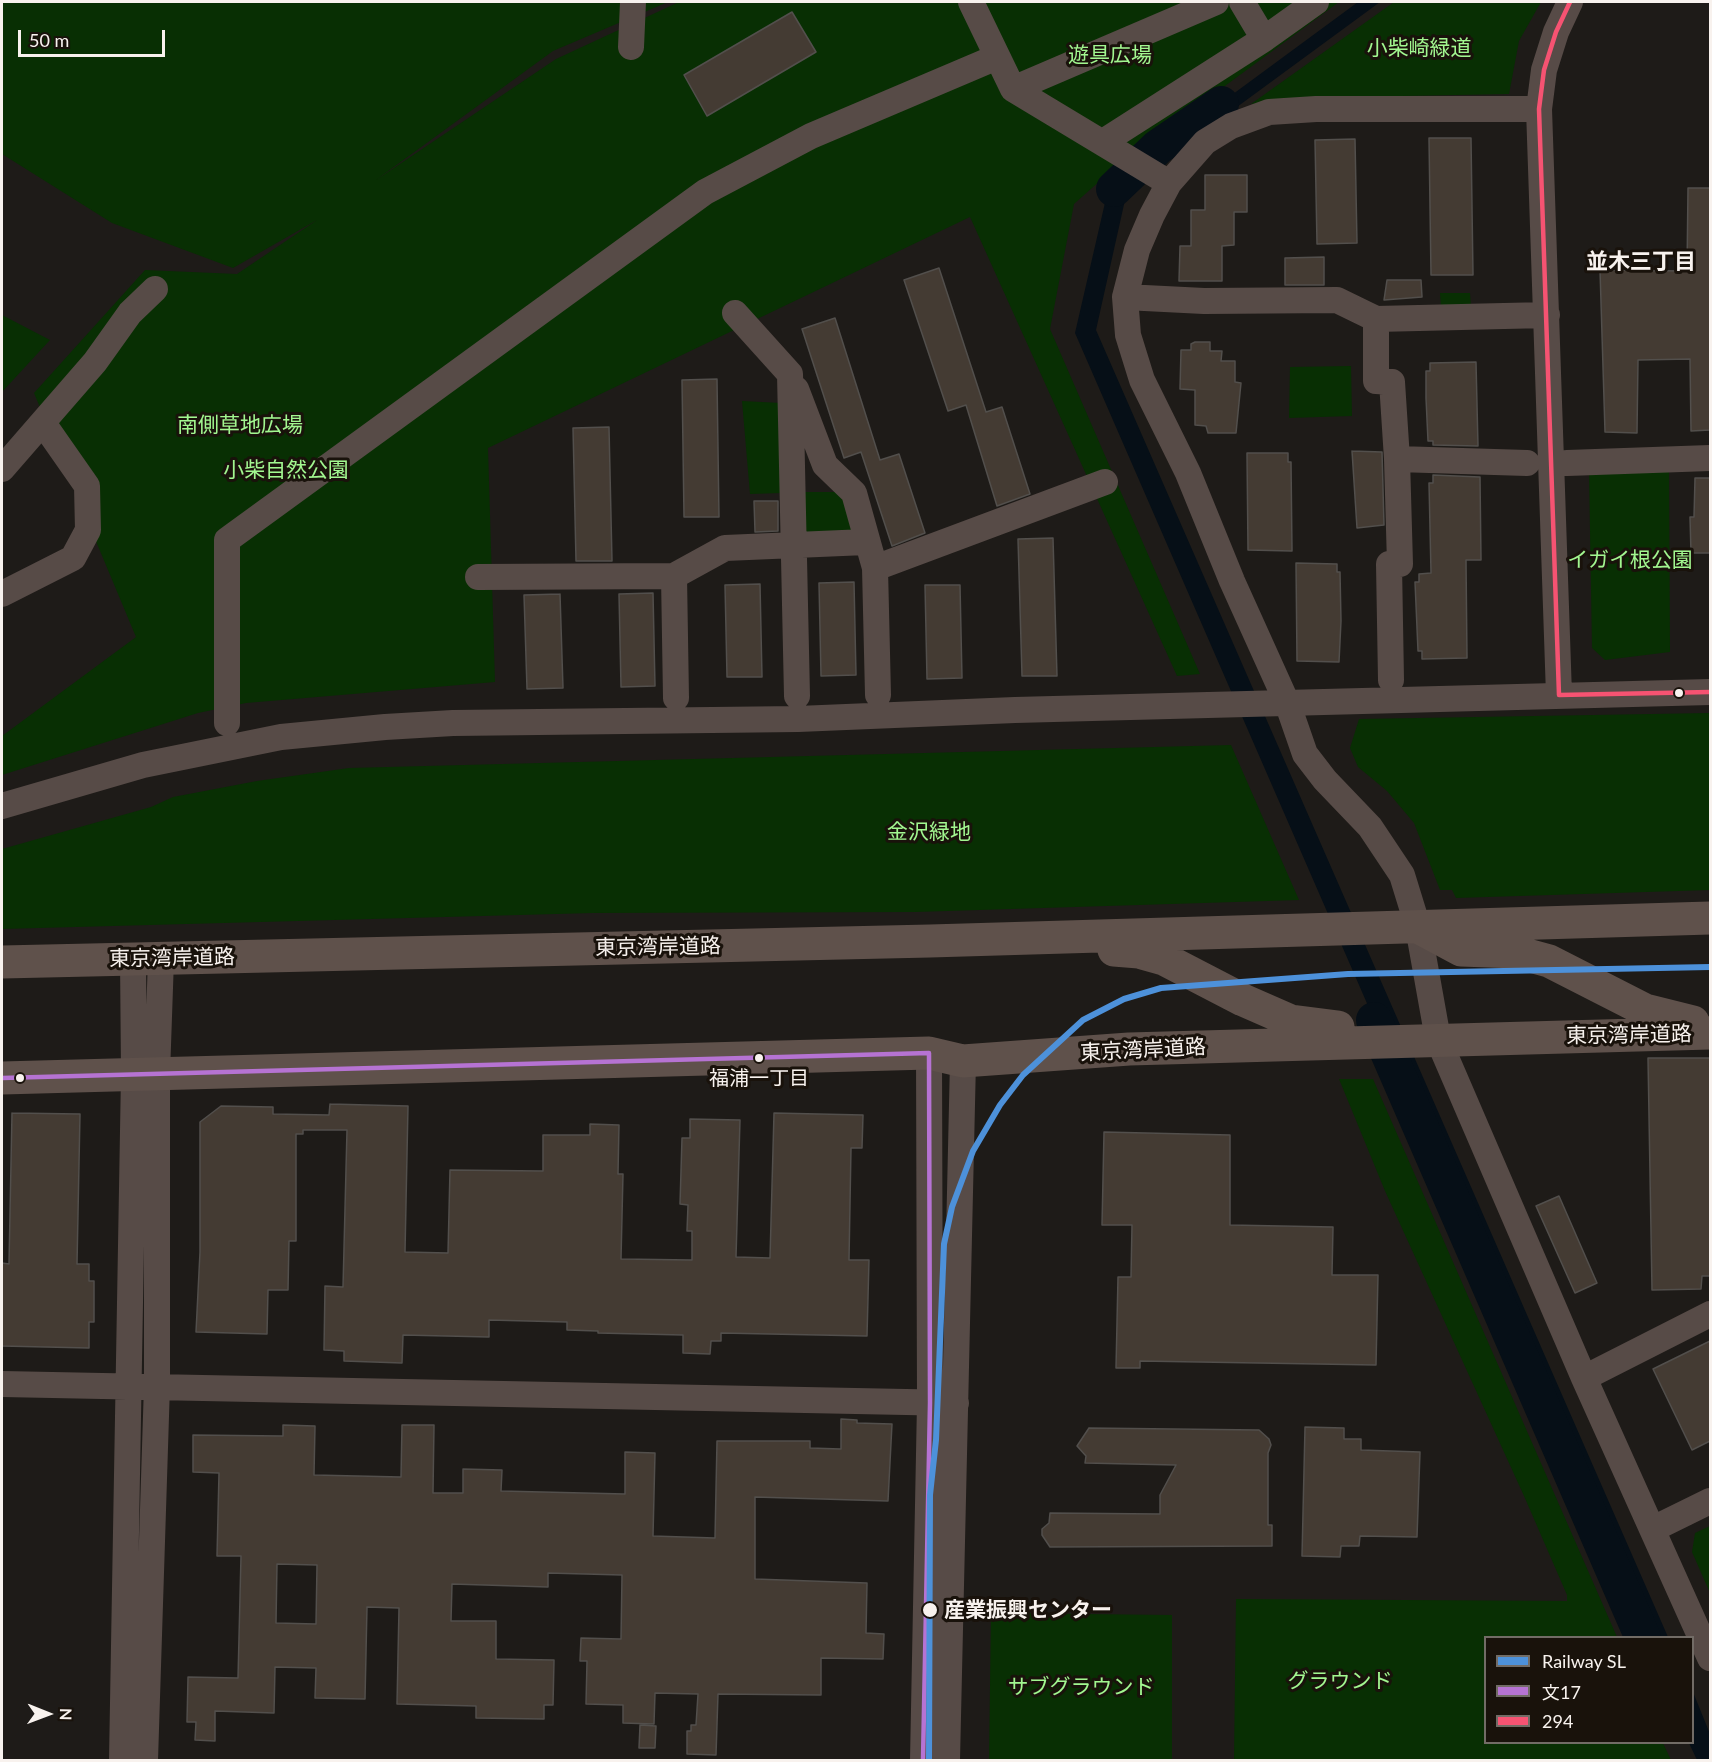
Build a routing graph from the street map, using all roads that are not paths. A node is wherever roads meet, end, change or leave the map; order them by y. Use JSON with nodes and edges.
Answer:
{"nodes":[{"id":1,"x":633,"y":2,"type":"edge"},
{"id":2,"x":971,"y":2,"type":"edge"},
{"id":3,"x":1216,"y":2,"type":"edge"},
{"id":4,"x":1242,"y":2,"type":"edge"},
{"id":5,"x":1316,"y":2,"type":"edge"},
{"id":6,"x":1570,"y":2,"type":"edge"},
{"id":7,"x":1264,"y":39,"type":"junction"},
{"id":8,"x":631,"y":47,"type":"dead end"},
{"id":9,"x":997,"y":57,"type":"junction"},
{"id":10,"x":1013,"y":89,"type":"junction"},
{"id":11,"x":1539,"y":109,"type":"junction"},
{"id":12,"x":1113,"y":147,"type":"junction"},
{"id":13,"x":1163,"y":179,"type":"junction"},
{"id":14,"x":155,"y":289,"type":"dead end"},
{"id":15,"x":1125,"y":297,"type":"junction"},
{"id":16,"x":735,"y":313,"type":"dead end"},
{"id":17,"x":1546,"y":315,"type":"junction"},
{"id":18,"x":1376,"y":319,"type":"junction"},
{"id":19,"x":790,"y":374,"type":"junction"},
{"id":20,"x":43,"y":423,"type":"junction"},
{"id":21,"x":1710,"y":458,"type":"edge"},
{"id":22,"x":1397,"y":459,"type":"junction"},
{"id":23,"x":1527,"y":463,"type":"dead end"},
{"id":24,"x":1567,"y":463,"type":"dead end"},
{"id":25,"x":2,"y":469,"type":"edge"},
{"id":26,"x":1105,"y":482,"type":"dead end"},
{"id":27,"x":866,"y":543,"type":"junction"},
{"id":28,"x":792,"y":545,"type":"junction"},
{"id":29,"x":875,"y":568,"type":"junction"},
{"id":30,"x":674,"y":576,"type":"junction"},
{"id":31,"x":478,"y":577,"type":"dead end"},
{"id":32,"x":5,"y":584,"type":"edge"},
{"id":33,"x":1391,"y":680,"type":"dead end"},
{"id":34,"x":1710,"y":692,"type":"edge"},
{"id":35,"x":878,"y":695,"type":"dead end"},
{"id":36,"x":1559,"y":695,"type":"junction"},
{"id":37,"x":796,"y":696,"type":"dead end"},
{"id":38,"x":676,"y":698,"type":"dead end"},
{"id":39,"x":1288,"y":705,"type":"junction"},
{"id":40,"x":227,"y":723,"type":"dead end"},
{"id":41,"x":2,"y":806,"type":"edge"},
{"id":42,"x":1710,"y":918,"type":"edge"},
{"id":43,"x":1418,"y":927,"type":"junction"},
{"id":44,"x":930,"y":941,"type":"junction"},
{"id":45,"x":147,"y":959,"type":"junction"},
{"id":46,"x":2,"y":962,"type":"edge"},
{"id":47,"x":1710,"y":1025,"type":"edge"},
{"id":48,"x":1710,"y":1033,"type":"edge"},
{"id":49,"x":1438,"y":1040,"type":"junction"},
{"id":50,"x":929,"y":1053,"type":"junction"},
{"id":51,"x":963,"y":1061,"type":"junction"},
{"id":52,"x":145,"y":1074,"type":"junction"},
{"id":53,"x":2,"y":1078,"type":"edge"},
{"id":54,"x":1710,"y":1314,"type":"edge"},
{"id":55,"x":1584,"y":1378,"type":"junction"},
{"id":56,"x":2,"y":1384,"type":"edge"},
{"id":57,"x":128,"y":1385,"type":"junction"},
{"id":58,"x":157,"y":1385,"type":"junction"},
{"id":59,"x":930,"y":1402,"type":"junction"},
{"id":60,"x":956,"y":1403,"type":"junction"},
{"id":61,"x":1710,"y":1501,"type":"edge"},
{"id":62,"x":1653,"y":1529,"type":"junction"},
{"id":63,"x":1710,"y":1658,"type":"edge"},
{"id":64,"x":122,"y":1761,"type":"edge"},
{"id":65,"x":146,"y":1761,"type":"edge"},
{"id":66,"x":923,"y":1761,"type":"edge"},
{"id":67,"x":947,"y":1761,"type":"edge"}],
"edges":[{"from":1,"to":8,"type":"street"},
{"from":2,"to":9,"type":"street"},
{"from":3,"to":10,"type":"street"},
{"from":4,"to":7,"type":"street"},
{"from":5,"to":7,"type":"street"},
{"from":6,"to":11,"type":"street"},
{"from":7,"to":12,"type":"street"},
{"from":9,"to":10,"type":"street"},
{"from":9,"to":40,"type":"street"},
{"from":10,"to":12,"type":"street"},
{"from":11,"to":13,"type":"street"},
{"from":11,"to":17,"type":"street"},
{"from":12,"to":13,"type":"street"},
{"from":13,"to":15,"type":"street"},
{"from":14,"to":20,"type":"street"},
{"from":15,"to":18,"type":"street"},
{"from":15,"to":39,"type":"street"},
{"from":16,"to":19,"type":"street"},
{"from":17,"to":18,"type":"street"},
{"from":17,"to":36,"type":"street"},
{"from":18,"to":22,"type":"street"},
{"from":19,"to":27,"type":"street"},
{"from":19,"to":28,"type":"street"},
{"from":20,"to":25,"type":"street"},
{"from":20,"to":32,"type":"street"},
{"from":21,"to":24,"type":"street"},
{"from":22,"to":23,"type":"street"},
{"from":22,"to":33,"type":"street"},
{"from":26,"to":29,"type":"street"},
{"from":27,"to":28,"type":"street"},
{"from":27,"to":29,"type":"street"},
{"from":28,"to":30,"type":"street"},
{"from":28,"to":37,"type":"street"},
{"from":29,"to":35,"type":"street"},
{"from":30,"to":31,"type":"street"},
{"from":30,"to":38,"type":"street"},
{"from":34,"to":36,"type":"street"},
{"from":36,"to":39,"type":"street"},
{"from":39,"to":41,"type":"street"},
{"from":39,"to":43,"type":"street"},
{"from":42,"to":43,"type":"highway","name":"東京湾岸道路"},
{"from":43,"to":44,"type":"highway","name":"東京湾岸道路"},
{"from":43,"to":47,"type":"highway"},
{"from":43,"to":49,"type":"street"},
{"from":44,"to":45,"type":"highway","name":"東京湾岸道路"},
{"from":44,"to":49,"type":"highway"},
{"from":45,"to":46,"type":"highway","name":"東京湾岸道路"},
{"from":45,"to":52,"type":"street"},
{"from":48,"to":49,"type":"highway","name":"東京湾岸道路"},
{"from":49,"to":51,"type":"highway","name":"東京湾岸道路"},
{"from":49,"to":55,"type":"street"},
{"from":50,"to":51,"type":"highway","name":"東京湾岸道路"},
{"from":50,"to":52,"type":"highway","name":"東京湾岸道路"},
{"from":50,"to":59,"type":"street"},
{"from":51,"to":60,"type":"street"},
{"from":52,"to":53,"type":"highway","name":"東京湾岸道路"},
{"from":52,"to":57,"type":"street"},
{"from":52,"to":58,"type":"street"},
{"from":54,"to":55,"type":"street"},
{"from":55,"to":62,"type":"street"},
{"from":56,"to":57,"type":"street"},
{"from":57,"to":58,"type":"street"},
{"from":57,"to":64,"type":"street"},
{"from":58,"to":59,"type":"street"},
{"from":58,"to":65,"type":"street"},
{"from":59,"to":60,"type":"street"},
{"from":59,"to":66,"type":"street"},
{"from":60,"to":67,"type":"street"},
{"from":61,"to":62,"type":"street"},
{"from":62,"to":63,"type":"street"}]}
